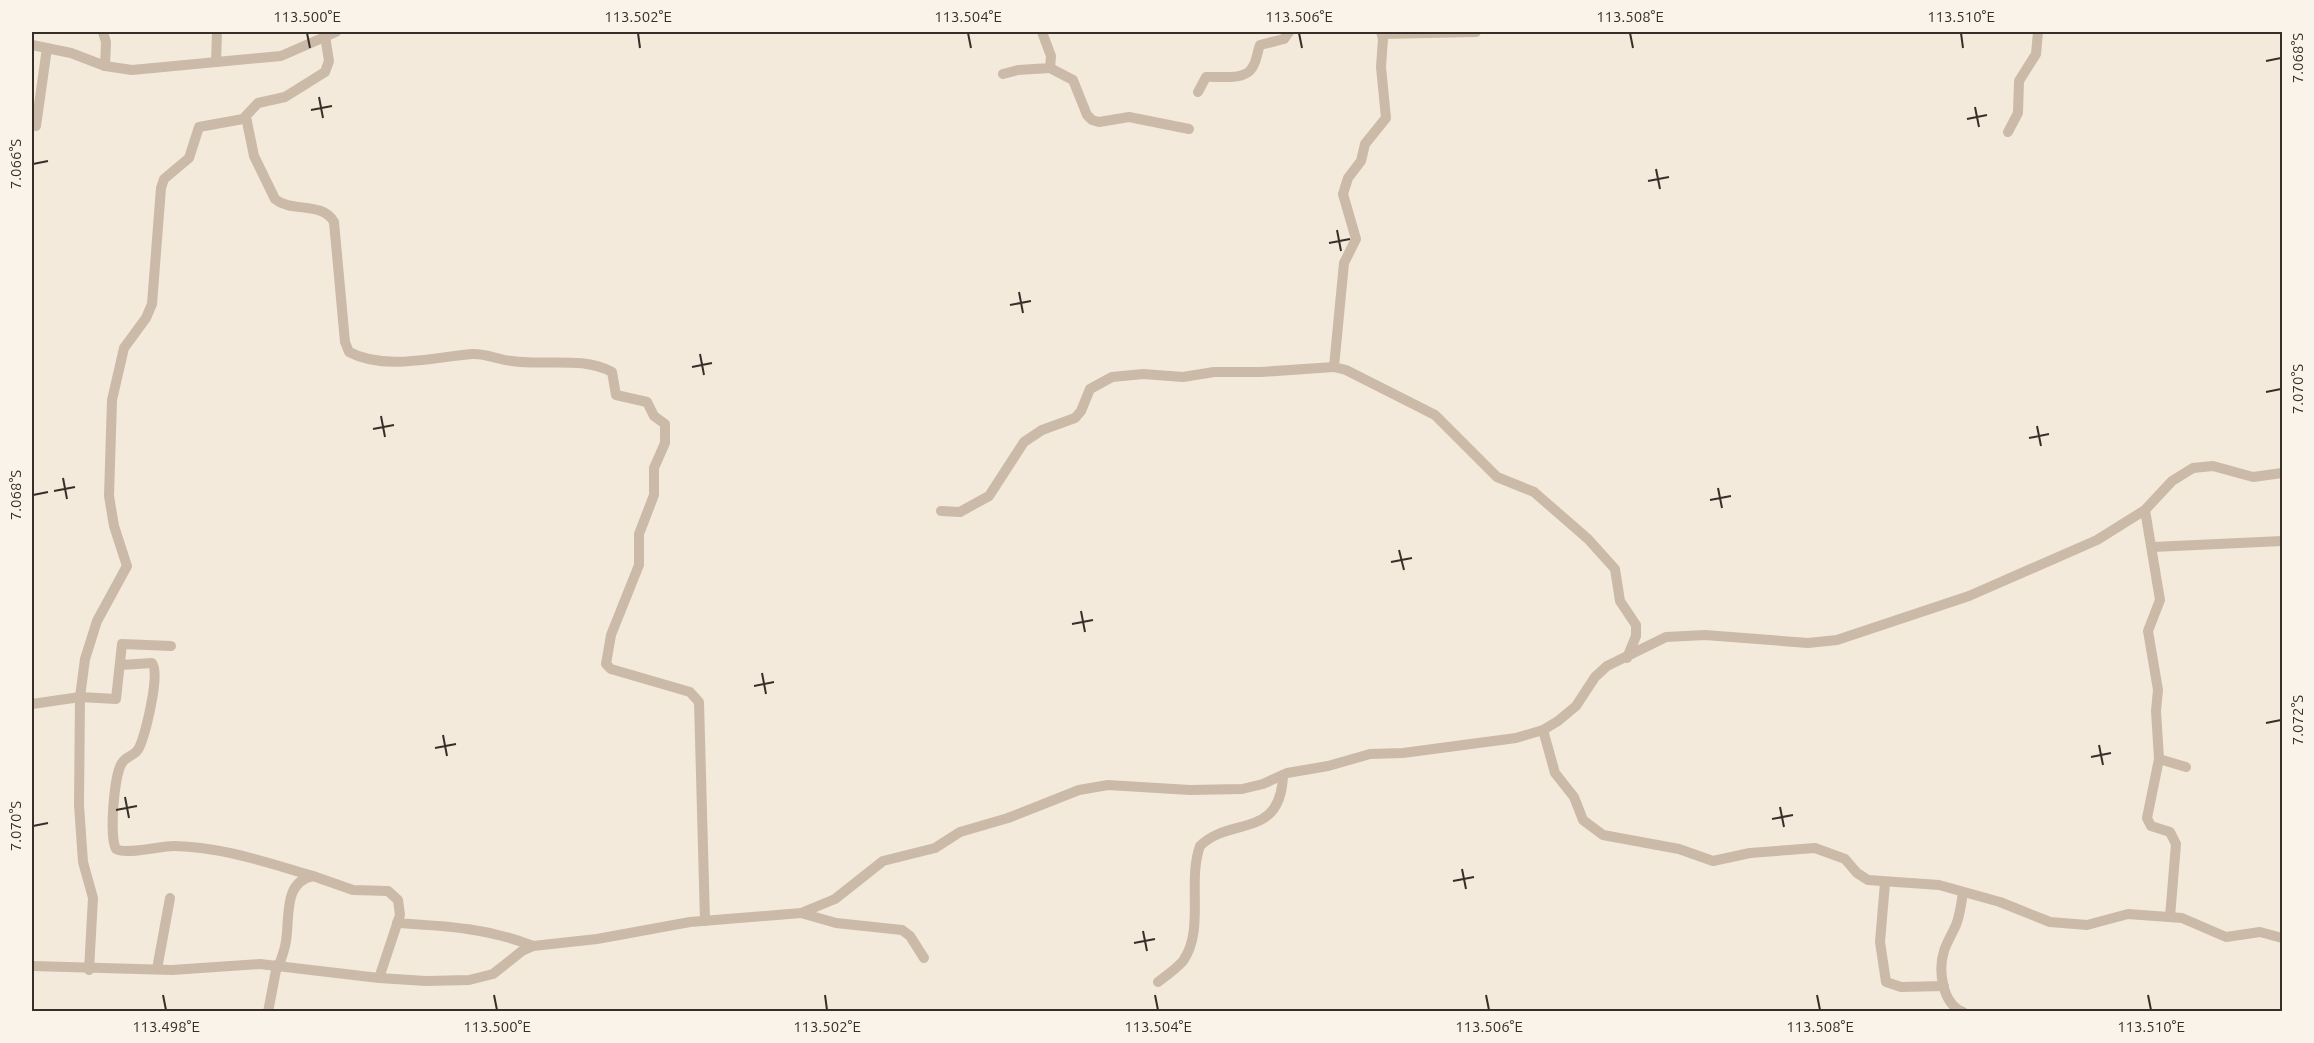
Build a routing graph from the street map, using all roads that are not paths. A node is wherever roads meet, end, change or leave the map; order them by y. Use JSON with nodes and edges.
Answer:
{"nodes":[{"id":1,"x":103,"y":32,"type":"edge"},
{"id":2,"x":217,"y":32,"type":"edge"},
{"id":3,"x":1042,"y":32,"type":"edge"},
{"id":4,"x":1289,"y":32,"type":"edge"},
{"id":5,"x":1476,"y":32,"type":"edge"},
{"id":6,"x":2038,"y":32,"type":"edge"},
{"id":7,"x":1382,"y":33,"type":"edge"},
{"id":8,"x":331,"y":34,"type":"edge"},
{"id":9,"x":32,"y":45,"type":"edge"},
{"id":10,"x":47,"y":48,"type":"junction"},
{"id":11,"x":216,"y":62,"type":"junction"},
{"id":12,"x":105,"y":66,"type":"junction"},
{"id":13,"x":1050,"y":68,"type":"junction"},
{"id":14,"x":1003,"y":74,"type":"dead end"},
{"id":15,"x":1198,"y":92,"type":"dead end"},
{"id":16,"x":246,"y":117,"type":"junction"},
{"id":17,"x":36,"y":126,"type":"dead end"},
{"id":18,"x":1189,"y":129,"type":"dead end"},
{"id":19,"x":2008,"y":132,"type":"dead end"},
{"id":20,"x":1334,"y":367,"type":"junction"},
{"id":21,"x":2283,"y":473,"type":"edge"},
{"id":22,"x":2145,"y":510,"type":"junction"},
{"id":23,"x":940,"y":511,"type":"dead end"},
{"id":24,"x":2283,"y":542,"type":"edge"},
{"id":25,"x":2153,"y":547,"type":"junction"},
{"id":26,"x":171,"y":646,"type":"dead end"},
{"id":27,"x":1627,"y":658,"type":"junction"},
{"id":28,"x":121,"y":665,"type":"junction"},
{"id":29,"x":80,"y":697,"type":"junction"},
{"id":30,"x":32,"y":704,"type":"edge"},
{"id":31,"x":1543,"y":730,"type":"junction"},
{"id":32,"x":2159,"y":759,"type":"junction"},
{"id":33,"x":2186,"y":767,"type":"dead end"},
{"id":34,"x":1283,"y":775,"type":"junction"},
{"id":35,"x":313,"y":876,"type":"junction"},
{"id":36,"x":1885,"y":883,"type":"junction"},
{"id":37,"x":1963,"y":893,"type":"junction"},
{"id":38,"x":170,"y":898,"type":"dead end"},
{"id":39,"x":801,"y":913,"type":"junction"},
{"id":40,"x":2170,"y":917,"type":"junction"},
{"id":41,"x":705,"y":921,"type":"junction"},
{"id":42,"x":397,"y":923,"type":"junction"},
{"id":43,"x":2283,"y":938,"type":"edge"},
{"id":44,"x":533,"y":946,"type":"junction"},
{"id":45,"x":924,"y":958,"type":"dead end"},
{"id":46,"x":278,"y":965,"type":"junction"},
{"id":47,"x":32,"y":966,"type":"edge"},
{"id":48,"x":157,"y":969,"type":"junction"},
{"id":49,"x":89,"y":970,"type":"junction"},
{"id":50,"x":379,"y":978,"type":"junction"},
{"id":51,"x":1158,"y":982,"type":"dead end"},
{"id":52,"x":1944,"y":986,"type":"junction"},
{"id":53,"x":268,"y":1011,"type":"edge"},
{"id":54,"x":1963,"y":1011,"type":"edge"}],
"edges":[{"from":1,"to":12,"type":"street"},
{"from":2,"to":11,"type":"street"},
{"from":3,"to":13,"type":"street"},
{"from":4,"to":15,"type":"street"},
{"from":5,"to":7,"type":"street"},
{"from":6,"to":19,"type":"street"},
{"from":7,"to":20,"type":"street"},
{"from":8,"to":11,"type":"street"},
{"from":8,"to":16,"type":"street"},
{"from":9,"to":10,"type":"street"},
{"from":10,"to":12,"type":"street"},
{"from":10,"to":17,"type":"street"},
{"from":11,"to":12,"type":"street"},
{"from":13,"to":14,"type":"street"},
{"from":13,"to":18,"type":"street"},
{"from":16,"to":29,"type":"street"},
{"from":16,"to":41,"type":"street"},
{"from":20,"to":23,"type":"street"},
{"from":20,"to":27,"type":"street"},
{"from":21,"to":22,"type":"street"},
{"from":22,"to":25,"type":"street"},
{"from":22,"to":27,"type":"street"},
{"from":24,"to":25,"type":"street"},
{"from":25,"to":32,"type":"street"},
{"from":26,"to":28,"type":"street"},
{"from":27,"to":31,"type":"street"},
{"from":28,"to":29,"type":"street"},
{"from":28,"to":35,"type":"street"},
{"from":29,"to":30,"type":"street"},
{"from":29,"to":49,"type":"street"},
{"from":31,"to":34,"type":"street"},
{"from":31,"to":36,"type":"street"},
{"from":32,"to":33,"type":"street"},
{"from":32,"to":40,"type":"street"},
{"from":34,"to":39,"type":"street"},
{"from":34,"to":51,"type":"street"},
{"from":35,"to":42,"type":"street"},
{"from":35,"to":46,"type":"street"},
{"from":36,"to":37,"type":"street"},
{"from":36,"to":52,"type":"street"},
{"from":37,"to":40,"type":"street"},
{"from":37,"to":52,"type":"street"},
{"from":38,"to":48,"type":"street"},
{"from":39,"to":41,"type":"street"},
{"from":39,"to":45,"type":"street"},
{"from":40,"to":43,"type":"street"},
{"from":41,"to":44,"type":"street"},
{"from":42,"to":44,"type":"street"},
{"from":42,"to":50,"type":"street"},
{"from":44,"to":50,"type":"street"},
{"from":46,"to":48,"type":"street"},
{"from":46,"to":50,"type":"street"},
{"from":46,"to":53,"type":"street"},
{"from":47,"to":49,"type":"street"},
{"from":48,"to":49,"type":"street"},
{"from":52,"to":54,"type":"street"}]}
